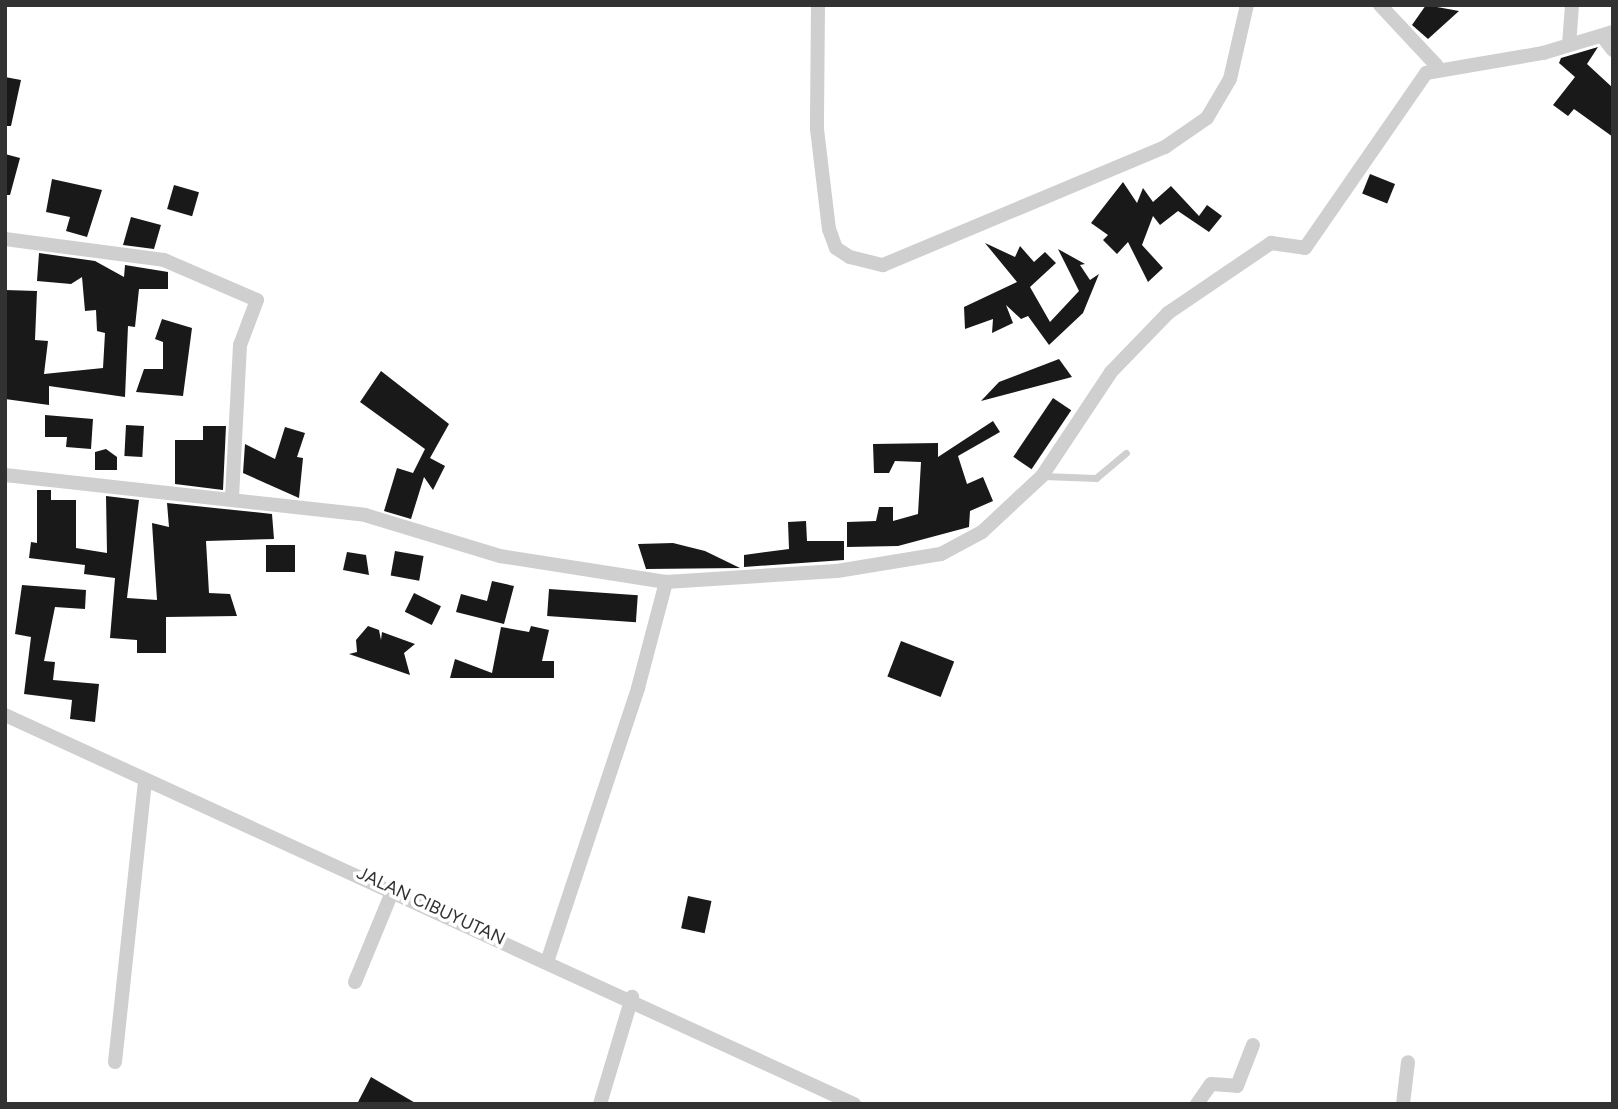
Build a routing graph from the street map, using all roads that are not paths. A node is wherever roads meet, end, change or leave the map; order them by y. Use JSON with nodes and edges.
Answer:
{"nodes":[{"id":1,"x":818,"y":5,"type":"edge"},
{"id":2,"x":1247,"y":5,"type":"edge"},
{"id":3,"x":1380,"y":5,"type":"edge"},
{"id":4,"x":1572,"y":5,"type":"edge"},
{"id":5,"x":1608,"y":34,"type":"edge"},
{"id":6,"x":1569,"y":45,"type":"junction"},
{"id":7,"x":1613,"y":50,"type":"edge"},
{"id":8,"x":1437,"y":66,"type":"junction"},
{"id":9,"x":5,"y":239,"type":"edge"},
{"id":10,"x":1126,"y":453,"type":"dead end"},
{"id":11,"x":5,"y":475,"type":"edge"},
{"id":12,"x":1042,"y":476,"type":"junction"},
{"id":13,"x":232,"y":499,"type":"junction"},
{"id":14,"x":666,"y":582,"type":"junction"},
{"id":15,"x":5,"y":715,"type":"edge"},
{"id":16,"x":145,"y":782,"type":"junction"},
{"id":17,"x":393,"y":890,"type":"junction"},
{"id":18,"x":548,"y":959,"type":"junction"},
{"id":19,"x":355,"y":982,"type":"dead end"},
{"id":20,"x":632,"y":997,"type":"junction"},
{"id":21,"x":1253,"y":1045,"type":"dead end"},
{"id":22,"x":115,"y":1062,"type":"dead end"},
{"id":23,"x":1408,"y":1062,"type":"dead end"},
{"id":24,"x":600,"y":1104,"type":"edge"},
{"id":25,"x":854,"y":1104,"type":"edge"},
{"id":26,"x":1197,"y":1104,"type":"edge"},
{"id":27,"x":1403,"y":1104,"type":"edge"}],
"edges":[{"from":1,"to":2,"type":"street"},
{"from":3,"to":8,"type":"street"},
{"from":4,"to":6,"type":"street"},
{"from":5,"to":6,"type":"street"},
{"from":5,"to":7,"type":"street"},
{"from":6,"to":8,"type":"street"},
{"from":8,"to":12,"type":"street"},
{"from":9,"to":13,"type":"street"},
{"from":10,"to":12,"type":"lane"},
{"from":11,"to":13,"type":"street"},
{"from":12,"to":14,"type":"street"},
{"from":13,"to":14,"type":"street"},
{"from":14,"to":18,"type":"street"},
{"from":15,"to":16,"type":"street","name":"JALAN CIBUYUTAN"},
{"from":16,"to":17,"type":"street","name":"JALAN CIBUYUTAN"},
{"from":16,"to":22,"type":"street"},
{"from":17,"to":18,"type":"street","name":"JALAN CIBUYUTAN"},
{"from":17,"to":19,"type":"street"},
{"from":18,"to":20,"type":"street","name":"JALAN CIBUYUTAN"},
{"from":20,"to":24,"type":"street"},
{"from":20,"to":25,"type":"street","name":"JALAN CIBUYUTAN"},
{"from":21,"to":26,"type":"street"},
{"from":23,"to":27,"type":"street"}]}
